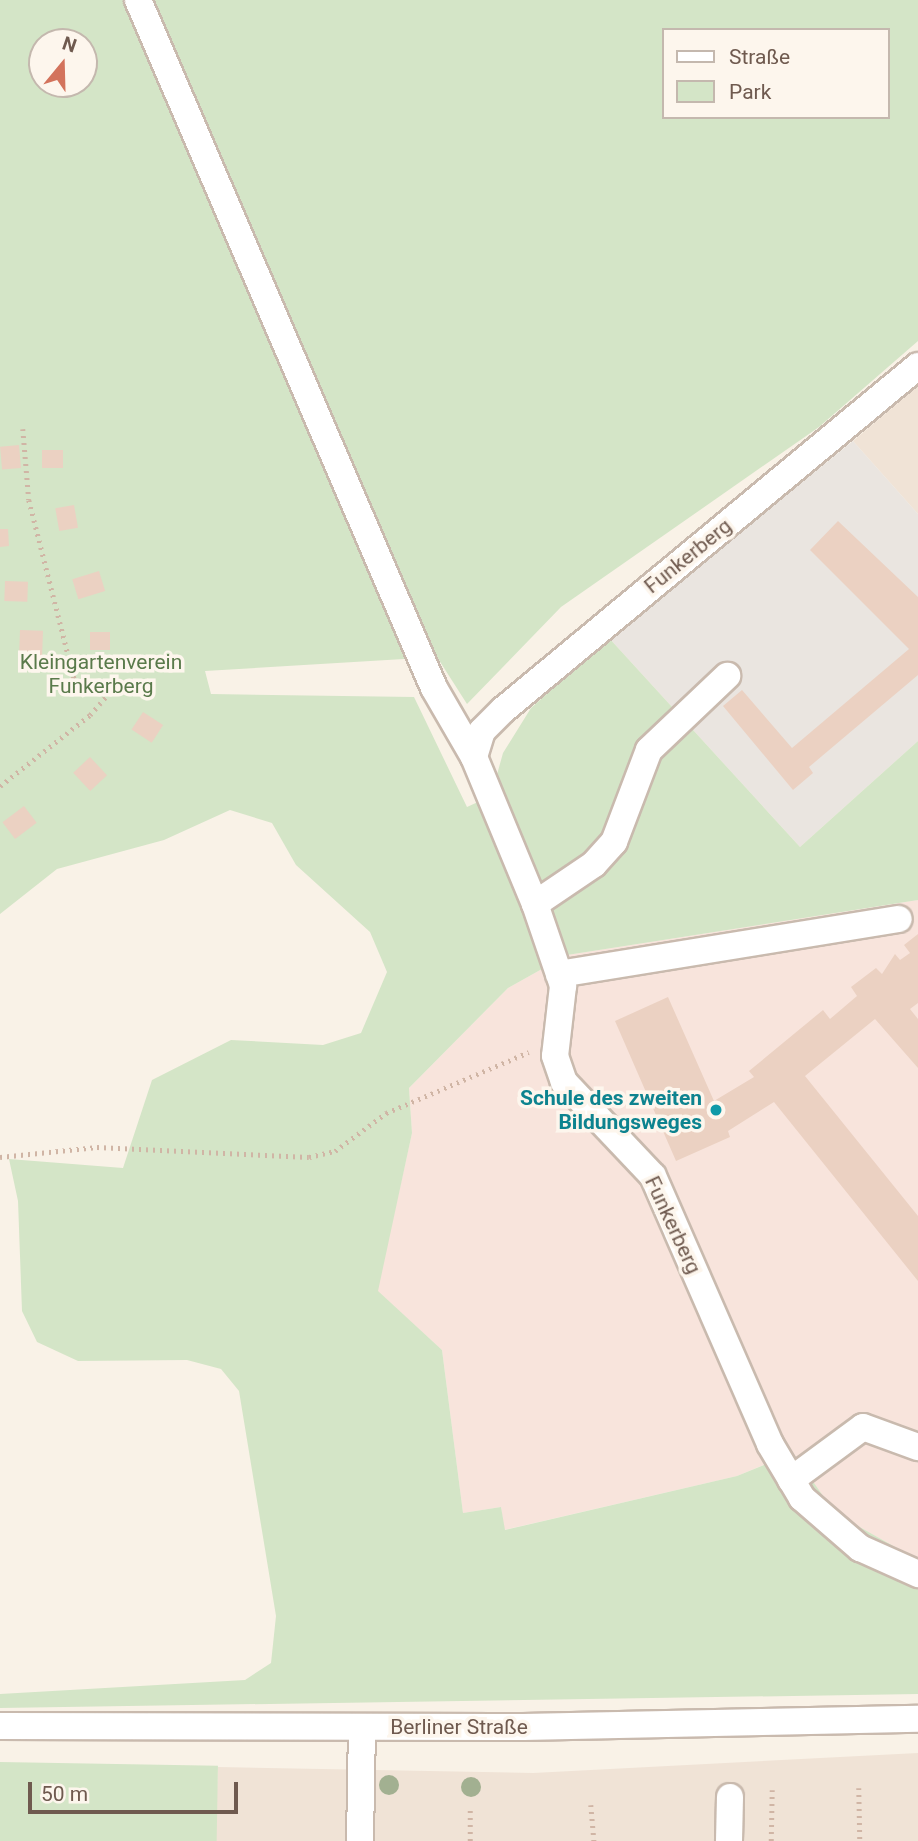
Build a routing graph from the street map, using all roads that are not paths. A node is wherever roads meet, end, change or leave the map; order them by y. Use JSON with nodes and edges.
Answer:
{"nodes":[{"id":1,"x":138,"y":0,"type":"edge"},
{"id":2,"x":918,"y":366,"type":"edge"},
{"id":3,"x":727,"y":676,"type":"dead end"},
{"id":4,"x":474,"y":757,"type":"junction"},
{"id":5,"x":535,"y":904,"type":"junction"},
{"id":6,"x":899,"y":919,"type":"dead end"},
{"id":7,"x":559,"y":974,"type":"junction"},
{"id":8,"x":918,"y":1447,"type":"edge"},
{"id":9,"x":791,"y":1480,"type":"junction"},
{"id":10,"x":918,"y":1574,"type":"edge"},
{"id":11,"x":918,"y":1719,"type":"edge"},
{"id":12,"x":0,"y":1726,"type":"edge"},
{"id":13,"x":362,"y":1727,"type":"junction"},
{"id":14,"x":730,"y":1797,"type":"dead end"},
{"id":15,"x":360,"y":1841,"type":"edge"},
{"id":16,"x":729,"y":1841,"type":"edge"}],
"edges":[{"from":1,"to":4,"type":"street","name":"Funkerberg"},
{"from":2,"to":4,"type":"street","name":"Funkerberg"},
{"from":3,"to":5,"type":"street"},
{"from":4,"to":5,"type":"street","name":"Funkerberg"},
{"from":5,"to":7,"type":"street","name":"Funkerberg"},
{"from":6,"to":7,"type":"street"},
{"from":7,"to":9,"type":"street","name":"Funkerberg"},
{"from":8,"to":9,"type":"street"},
{"from":9,"to":10,"type":"street","name":"Funkerberg"},
{"from":11,"to":13,"type":"street","name":"Berliner Straße"},
{"from":12,"to":13,"type":"street","name":"Berliner Straße"},
{"from":13,"to":15,"type":"street"},
{"from":14,"to":16,"type":"street"}]}
